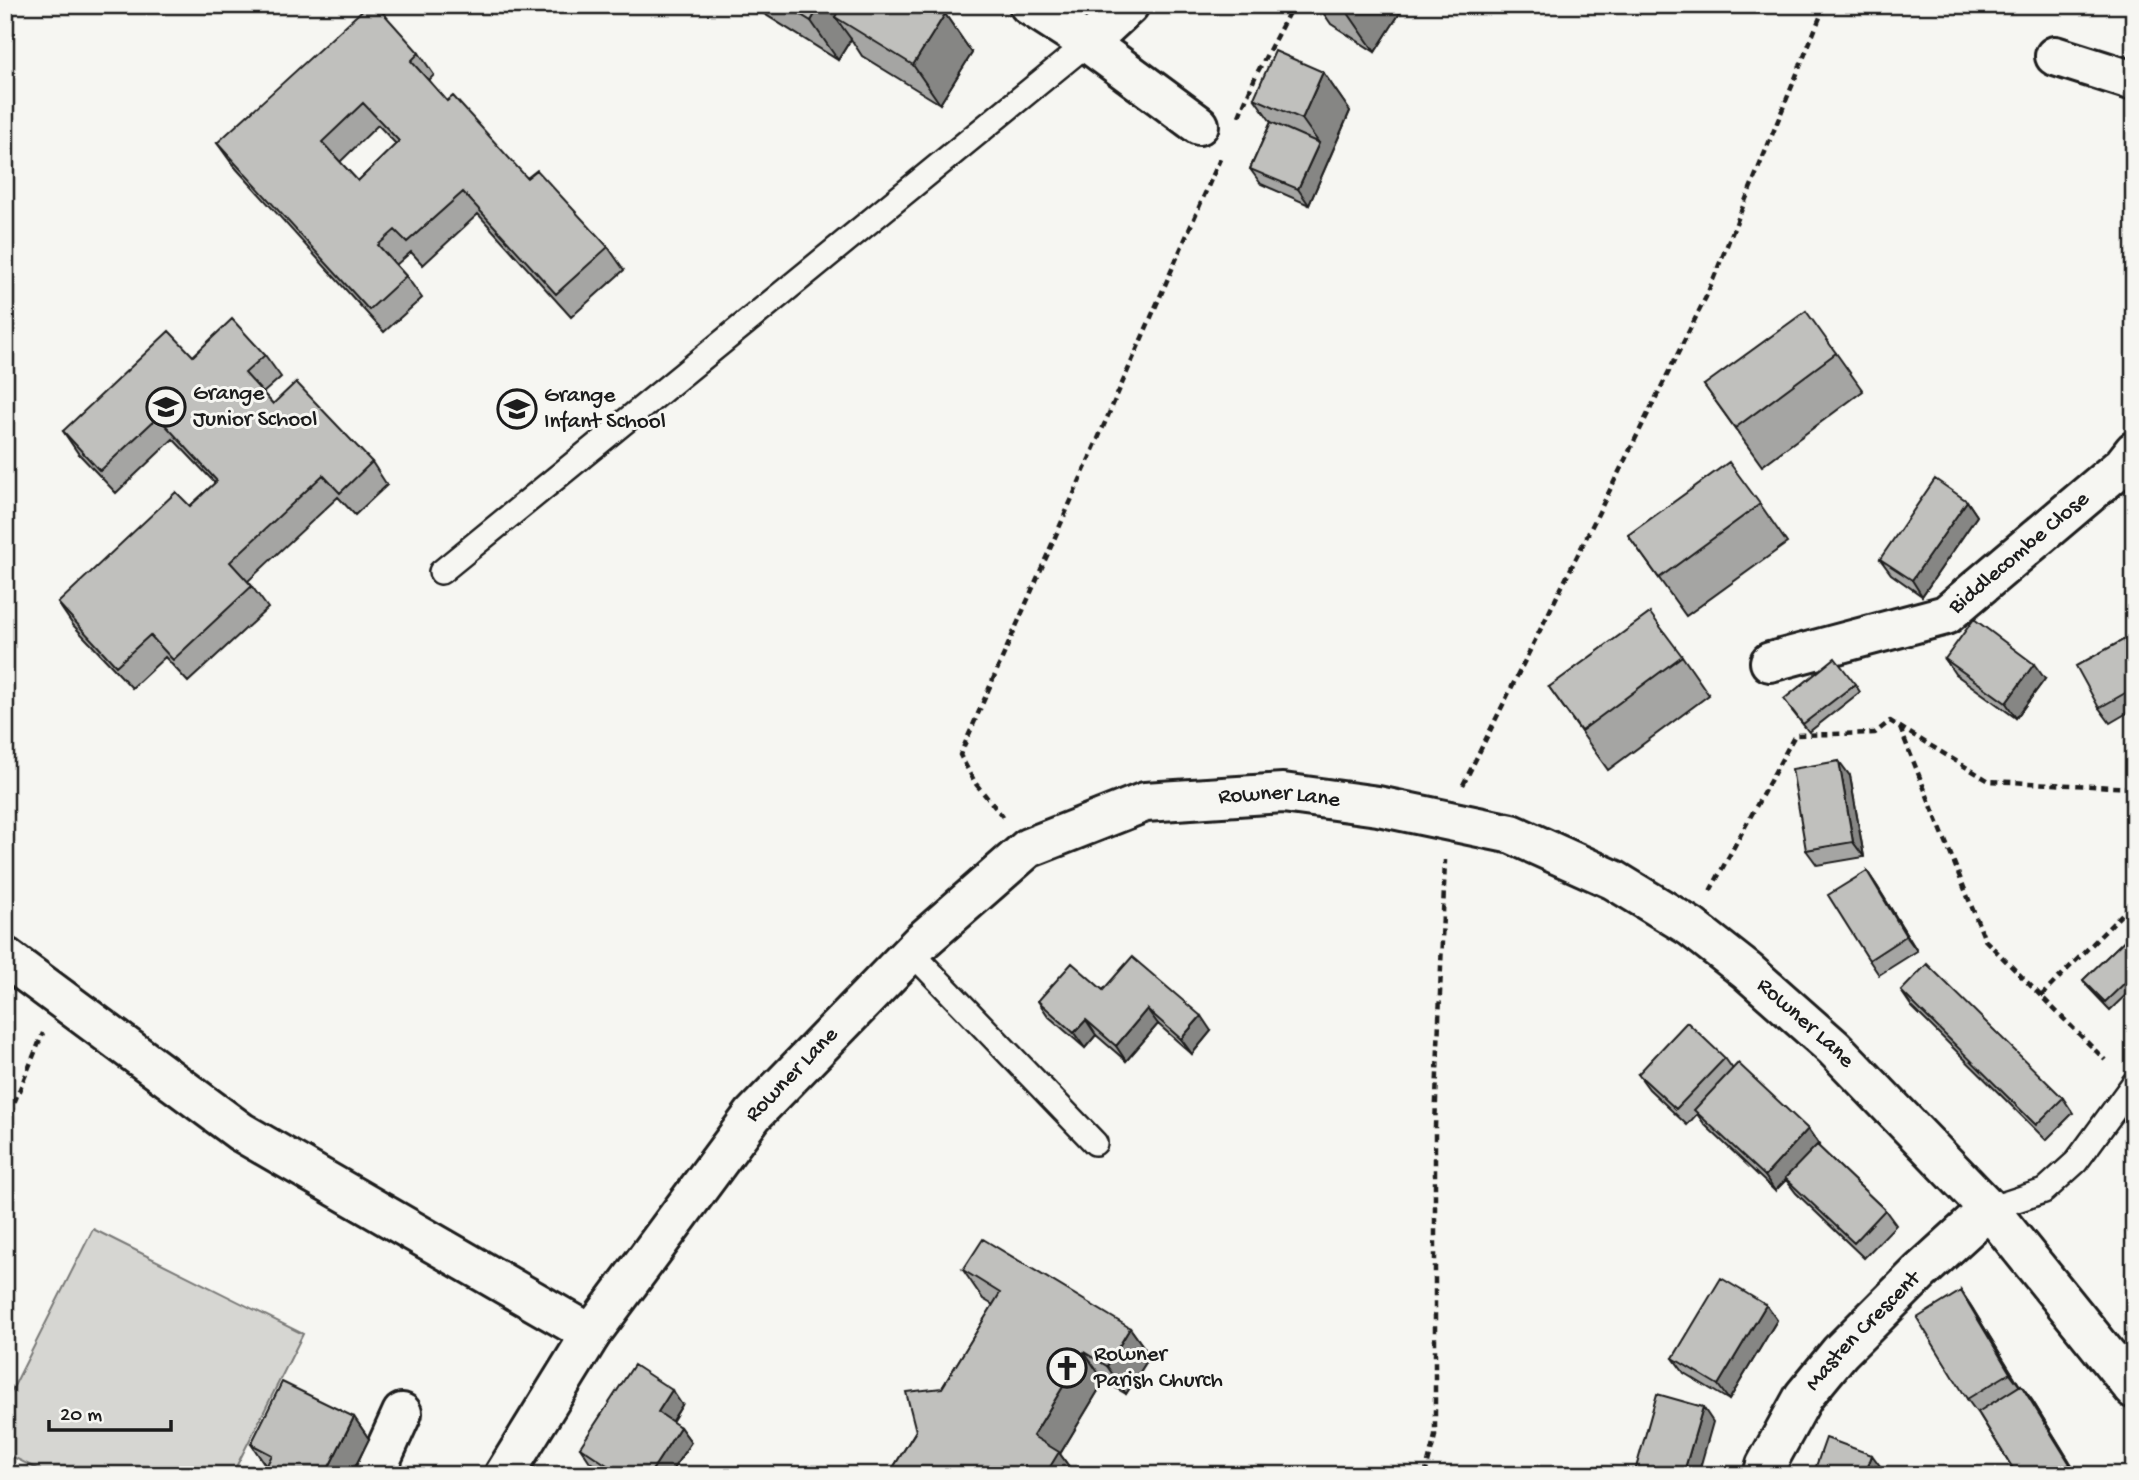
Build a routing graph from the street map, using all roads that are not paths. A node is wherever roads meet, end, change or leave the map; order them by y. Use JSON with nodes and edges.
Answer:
{"nodes":[{"id":1,"x":1030,"y":5,"type":"edge"},
{"id":2,"x":1129,"y":5,"type":"edge"},
{"id":3,"x":1088,"y":43,"type":"junction"},
{"id":4,"x":2055,"y":56,"type":"dead end"},
{"id":5,"x":2134,"y":81,"type":"edge"},
{"id":6,"x":1219,"y":135,"type":"road end"},
{"id":7,"x":2134,"y":451,"type":"edge"},
{"id":8,"x":442,"y":572,"type":"dead end"},
{"id":9,"x":1770,"y":662,"type":"dead end"},
{"id":10,"x":912,"y":953,"type":"junction"},
{"id":11,"x":5,"y":957,"type":"edge"},
{"id":12,"x":2134,"y":1083,"type":"edge"},
{"id":13,"x":1095,"y":1143,"type":"dead end"},
{"id":14,"x":1989,"y":1209,"type":"junction"},
{"id":15,"x":591,"y":1334,"type":"junction"},
{"id":16,"x":2134,"y":1389,"type":"edge"},
{"id":17,"x":402,"y":1413,"type":"dead end"},
{"id":18,"x":373,"y":1475,"type":"edge"},
{"id":19,"x":504,"y":1475,"type":"edge"},
{"id":20,"x":1763,"y":1475,"type":"edge"}],
"edges":[{"from":1,"to":3,"type":"street"},
{"from":2,"to":3,"type":"street"},
{"from":3,"to":6,"type":"street"},
{"from":3,"to":8,"type":"lane"},
{"from":4,"to":5,"type":"street"},
{"from":7,"to":9,"type":"street","name":"Biddlecombe Close"},
{"from":10,"to":13,"type":"lane"},
{"from":10,"to":14,"type":"street","name":"Rowner Lane"},
{"from":10,"to":15,"type":"street","name":"Rowner Lane"},
{"from":11,"to":15,"type":"street"},
{"from":12,"to":14,"type":"lane"},
{"from":14,"to":16,"type":"street","name":"Rowner Lane"},
{"from":14,"to":20,"type":"street","name":"Masten Crescent"},
{"from":15,"to":19,"type":"street","name":"Rowner Lane"},
{"from":17,"to":18,"type":"street"}]}
